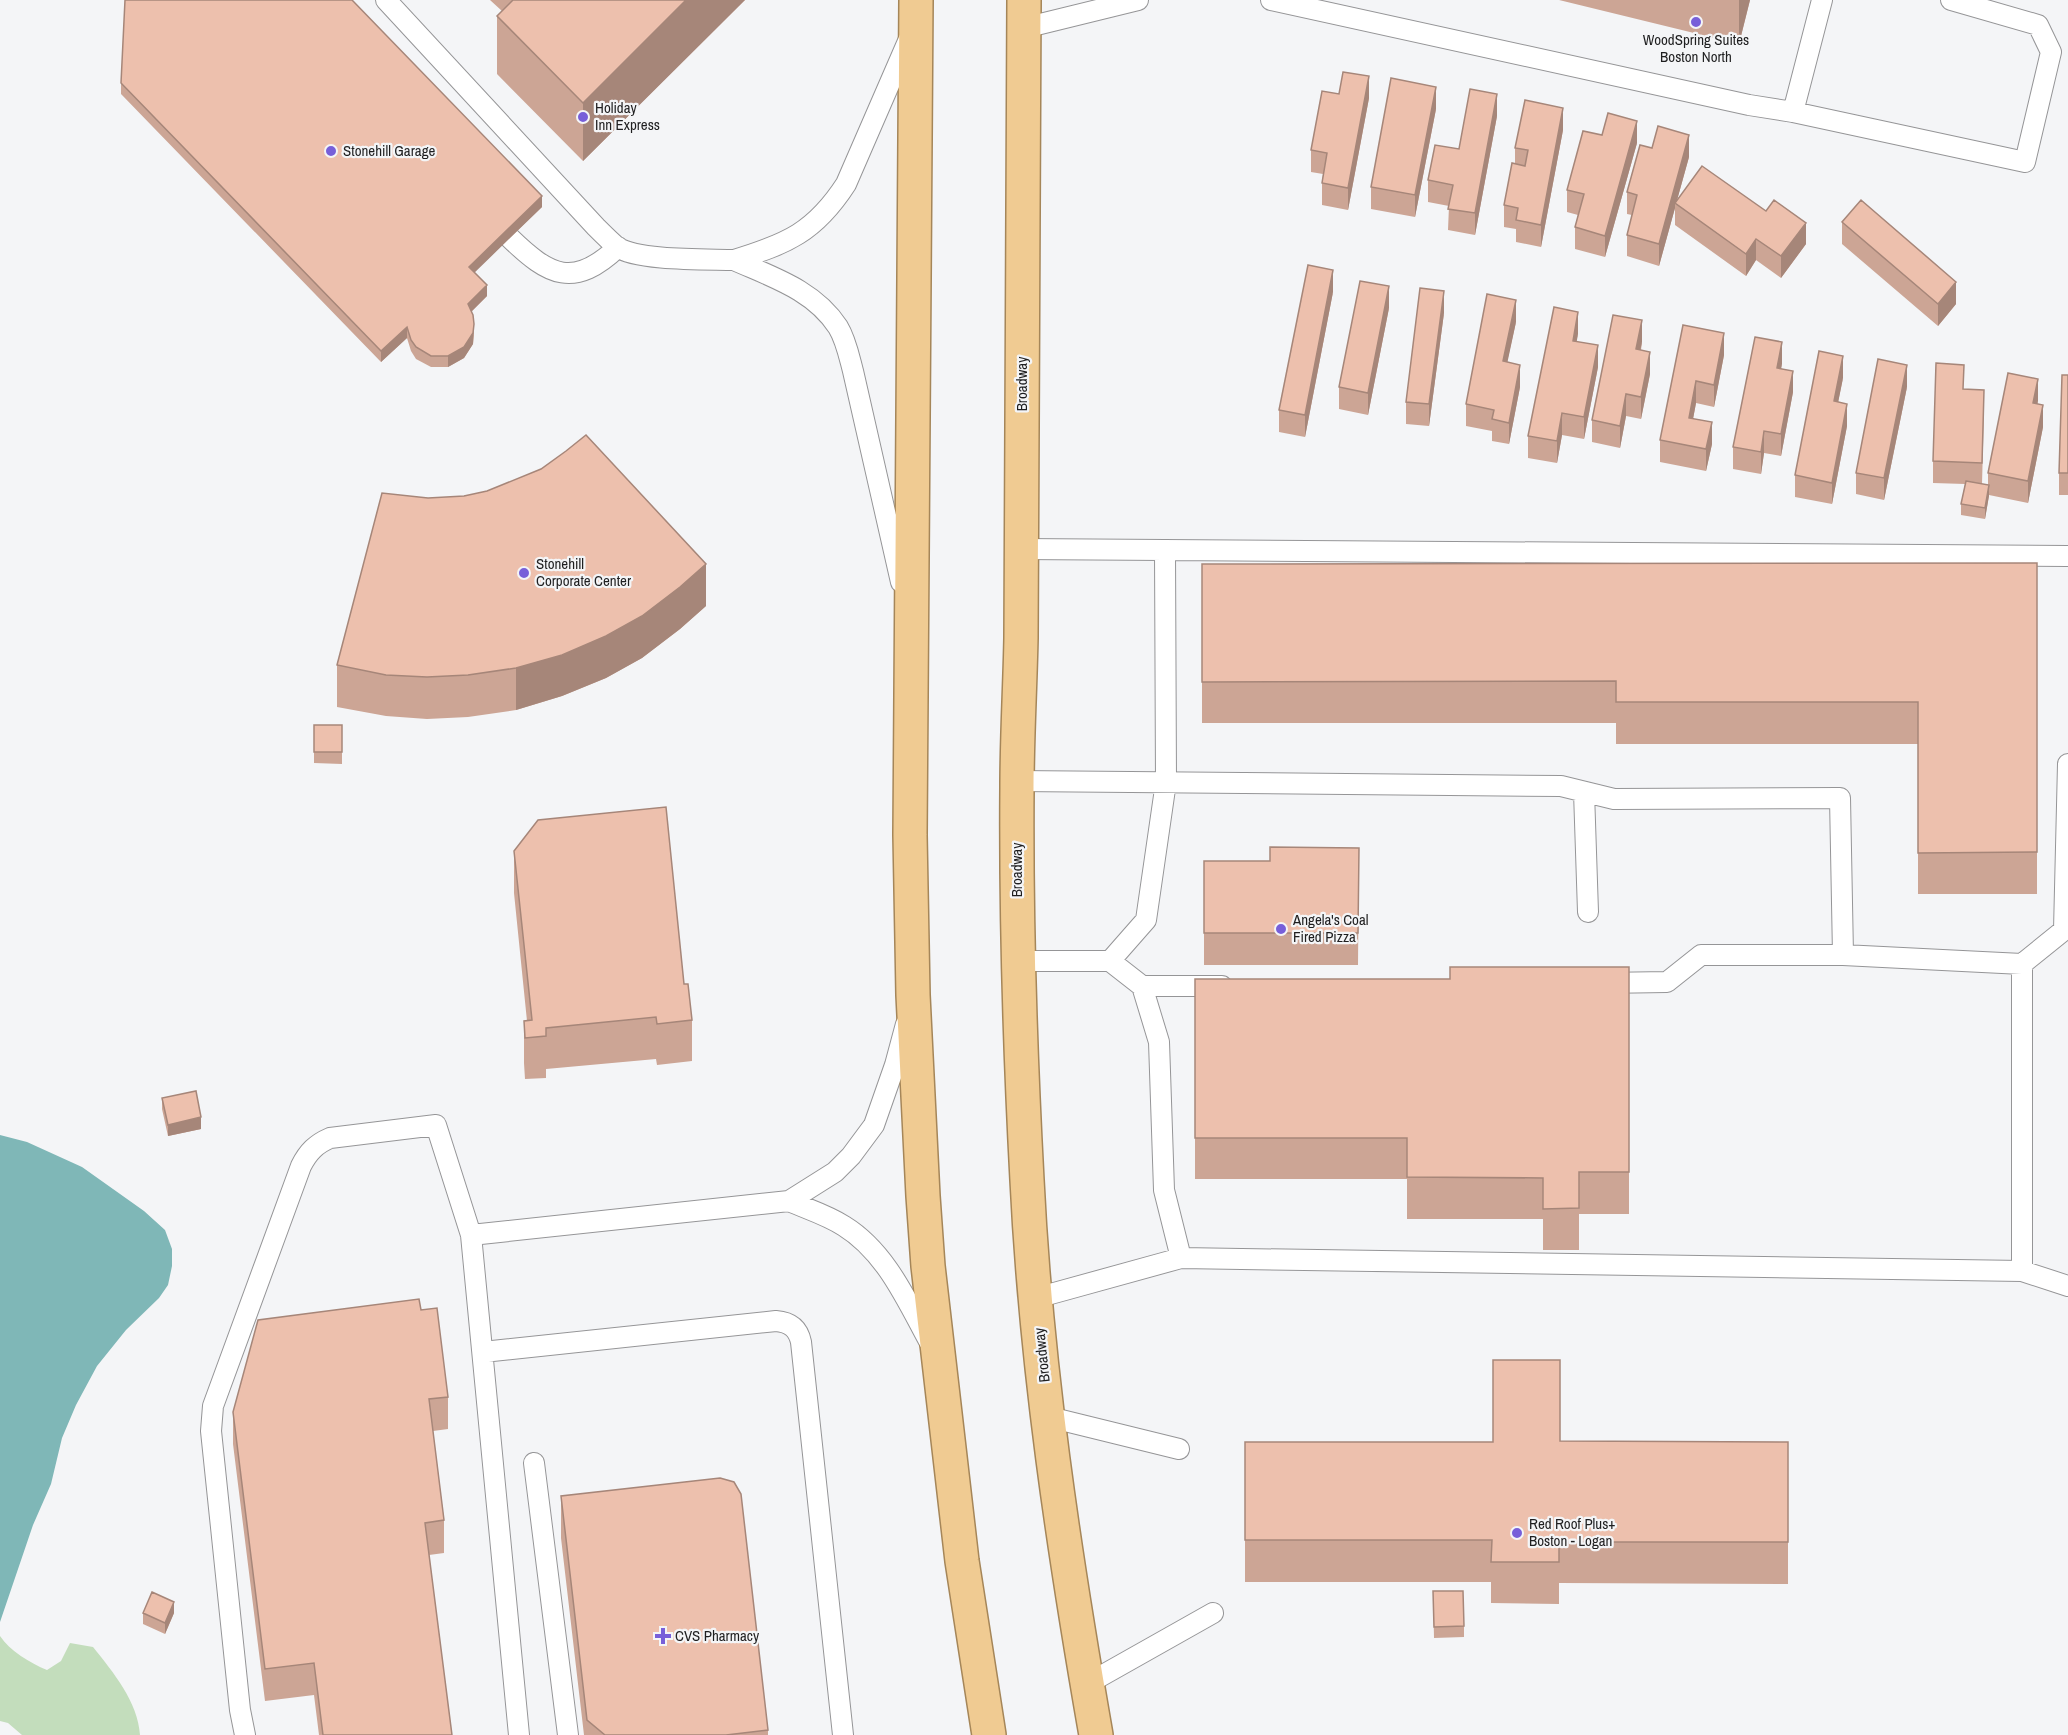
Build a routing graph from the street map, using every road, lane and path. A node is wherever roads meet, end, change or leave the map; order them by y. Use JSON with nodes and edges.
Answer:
{"nodes":[{"id":1,"x":386,"y":0,"type":"edge"},
{"id":2,"x":1137,"y":0,"type":"edge"},
{"id":3,"x":1271,"y":0,"type":"edge"},
{"id":4,"x":1822,"y":0,"type":"edge"},
{"id":5,"x":1952,"y":0,"type":"edge"},
{"id":6,"x":916,"y":11,"type":"edge"},
{"id":7,"x":1024,"y":14,"type":"edge"},
{"id":8,"x":1793,"y":111,"type":"junction"},
{"id":9,"x":510,"y":238,"type":"edge"},
{"id":10,"x":618,"y":247,"type":"junction"},
{"id":11,"x":734,"y":260,"type":"junction"},
{"id":12,"x":1021,"y":549,"type":"junction"},
{"id":13,"x":1165,"y":550,"type":"junction"},
{"id":14,"x":2068,"y":556,"type":"edge"},
{"id":15,"x":913,"y":634,"type":"junction"},
{"id":16,"x":2068,"y":764,"type":"edge"},
{"id":17,"x":1017,"y":781,"type":"junction"},
{"id":18,"x":1166,"y":782,"type":"junction"},
{"id":19,"x":1584,"y":792,"type":"junction"},
{"id":20,"x":1588,"y":912,"type":"dead end"},
{"id":21,"x":1843,"y":955,"type":"junction"},
{"id":22,"x":1017,"y":961,"type":"junction"},
{"id":23,"x":1110,"y":961,"type":"junction"},
{"id":24,"x":2022,"y":964,"type":"junction"},
{"id":25,"x":1583,"y":983,"type":"edge"},
{"id":26,"x":1238,"y":985,"type":"edge"},
{"id":27,"x":1142,"y":986,"type":"junction"},
{"id":28,"x":913,"y":995,"type":"junction"},
{"id":29,"x":789,"y":1201,"type":"junction"},
{"id":30,"x":471,"y":1235,"type":"junction"},
{"id":31,"x":1181,"y":1257,"type":"junction"},
{"id":32,"x":2022,"y":1271,"type":"junction"},
{"id":33,"x":2068,"y":1286,"type":"edge"},
{"id":34,"x":1036,"y":1298,"type":"junction"},
{"id":35,"x":483,"y":1352,"type":"junction"},
{"id":36,"x":937,"y":1356,"type":"junction"},
{"id":37,"x":1049,"y":1417,"type":"junction"},
{"id":38,"x":1179,"y":1449,"type":"dead end"},
{"id":39,"x":534,"y":1463,"type":"dead end"},
{"id":40,"x":1213,"y":1613,"type":"dead end"},
{"id":41,"x":1087,"y":1684,"type":"junction"},
{"id":42,"x":246,"y":1735,"type":"edge"},
{"id":43,"x":519,"y":1735,"type":"edge"},
{"id":44,"x":568,"y":1735,"type":"edge"},
{"id":45,"x":843,"y":1735,"type":"edge"},
{"id":46,"x":989,"y":1735,"type":"edge"},
{"id":47,"x":1096,"y":1735,"type":"edge"}],
"edges":[{"from":1,"to":10,"type":"lane"},
{"from":2,"to":7,"type":"lane"},
{"from":3,"to":8,"type":"lane"},
{"from":4,"to":8,"type":"lane"},
{"from":5,"to":8,"type":"lane"},
{"from":6,"to":11,"type":"lane"},
{"from":6,"to":15,"type":"highway"},
{"from":7,"to":12,"type":"highway","name":"Broadway"},
{"from":9,"to":10,"type":"lane"},
{"from":10,"to":11,"type":"lane"},
{"from":11,"to":15,"type":"lane"},
{"from":12,"to":13,"type":"lane"},
{"from":12,"to":17,"type":"highway","name":"Broadway"},
{"from":13,"to":14,"type":"lane"},
{"from":13,"to":18,"type":"lane"},
{"from":15,"to":28,"type":"highway"},
{"from":16,"to":24,"type":"lane"},
{"from":17,"to":18,"type":"lane"},
{"from":17,"to":22,"type":"highway","name":"Broadway"},
{"from":18,"to":19,"type":"lane"},
{"from":18,"to":23,"type":"lane"},
{"from":19,"to":20,"type":"lane"},
{"from":19,"to":21,"type":"lane"},
{"from":21,"to":24,"type":"lane"},
{"from":21,"to":25,"type":"lane"},
{"from":22,"to":23,"type":"lane"},
{"from":22,"to":34,"type":"highway","name":"Broadway"},
{"from":23,"to":27,"type":"lane"},
{"from":24,"to":32,"type":"lane"},
{"from":26,"to":27,"type":"lane"},
{"from":27,"to":31,"type":"lane"},
{"from":28,"to":29,"type":"lane"},
{"from":28,"to":36,"type":"highway"},
{"from":29,"to":30,"type":"lane"},
{"from":29,"to":36,"type":"lane"},
{"from":30,"to":35,"type":"lane"},
{"from":30,"to":42,"type":"lane"},
{"from":31,"to":32,"type":"lane"},
{"from":31,"to":34,"type":"lane"},
{"from":32,"to":33,"type":"lane"},
{"from":34,"to":37,"type":"highway","name":"Broadway"},
{"from":35,"to":43,"type":"lane"},
{"from":35,"to":45,"type":"lane"},
{"from":36,"to":46,"type":"highway"},
{"from":37,"to":38,"type":"lane"},
{"from":37,"to":41,"type":"highway","name":"Broadway"},
{"from":39,"to":44,"type":"lane"},
{"from":40,"to":41,"type":"lane"},
{"from":41,"to":47,"type":"highway","name":"Broadway"}]}
